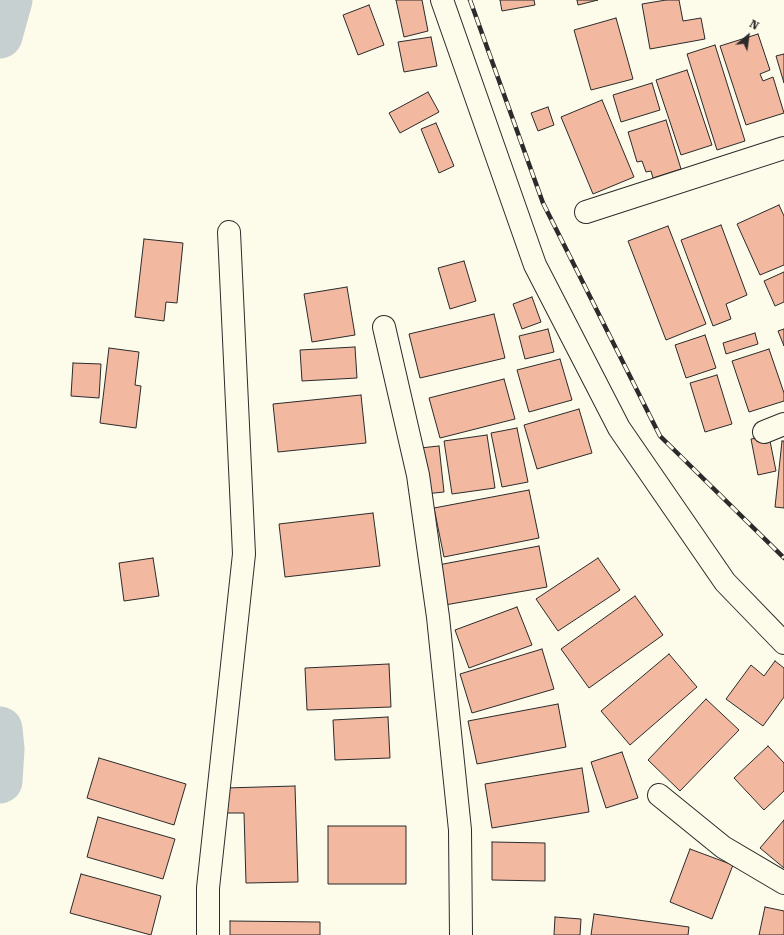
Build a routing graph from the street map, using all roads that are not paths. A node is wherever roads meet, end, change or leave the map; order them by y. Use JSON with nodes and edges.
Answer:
{"nodes":[{"id":1,"x":442,"y":0,"type":"edge"},
{"id":2,"x":784,"y":148,"type":"edge"},
{"id":3,"x":586,"y":212,"type":"dead end"},
{"id":4,"x":229,"y":232,"type":"dead end"},
{"id":5,"x":384,"y":327,"type":"dead end"},
{"id":6,"x":784,"y":424,"type":"edge"},
{"id":7,"x":764,"y":432,"type":"dead end"},
{"id":8,"x":784,"y":642,"type":"edge"},
{"id":9,"x":659,"y":794,"type":"dead end"},
{"id":10,"x":784,"y":883,"type":"edge"},
{"id":11,"x":208,"y":935,"type":"edge"},
{"id":12,"x":461,"y":935,"type":"edge"}],
"edges":[{"from":1,"to":8,"type":"street"},
{"from":2,"to":3,"type":"street"},
{"from":4,"to":11,"type":"street"},
{"from":5,"to":12,"type":"street"},
{"from":6,"to":7,"type":"street"},
{"from":9,"to":10,"type":"street"}]}
